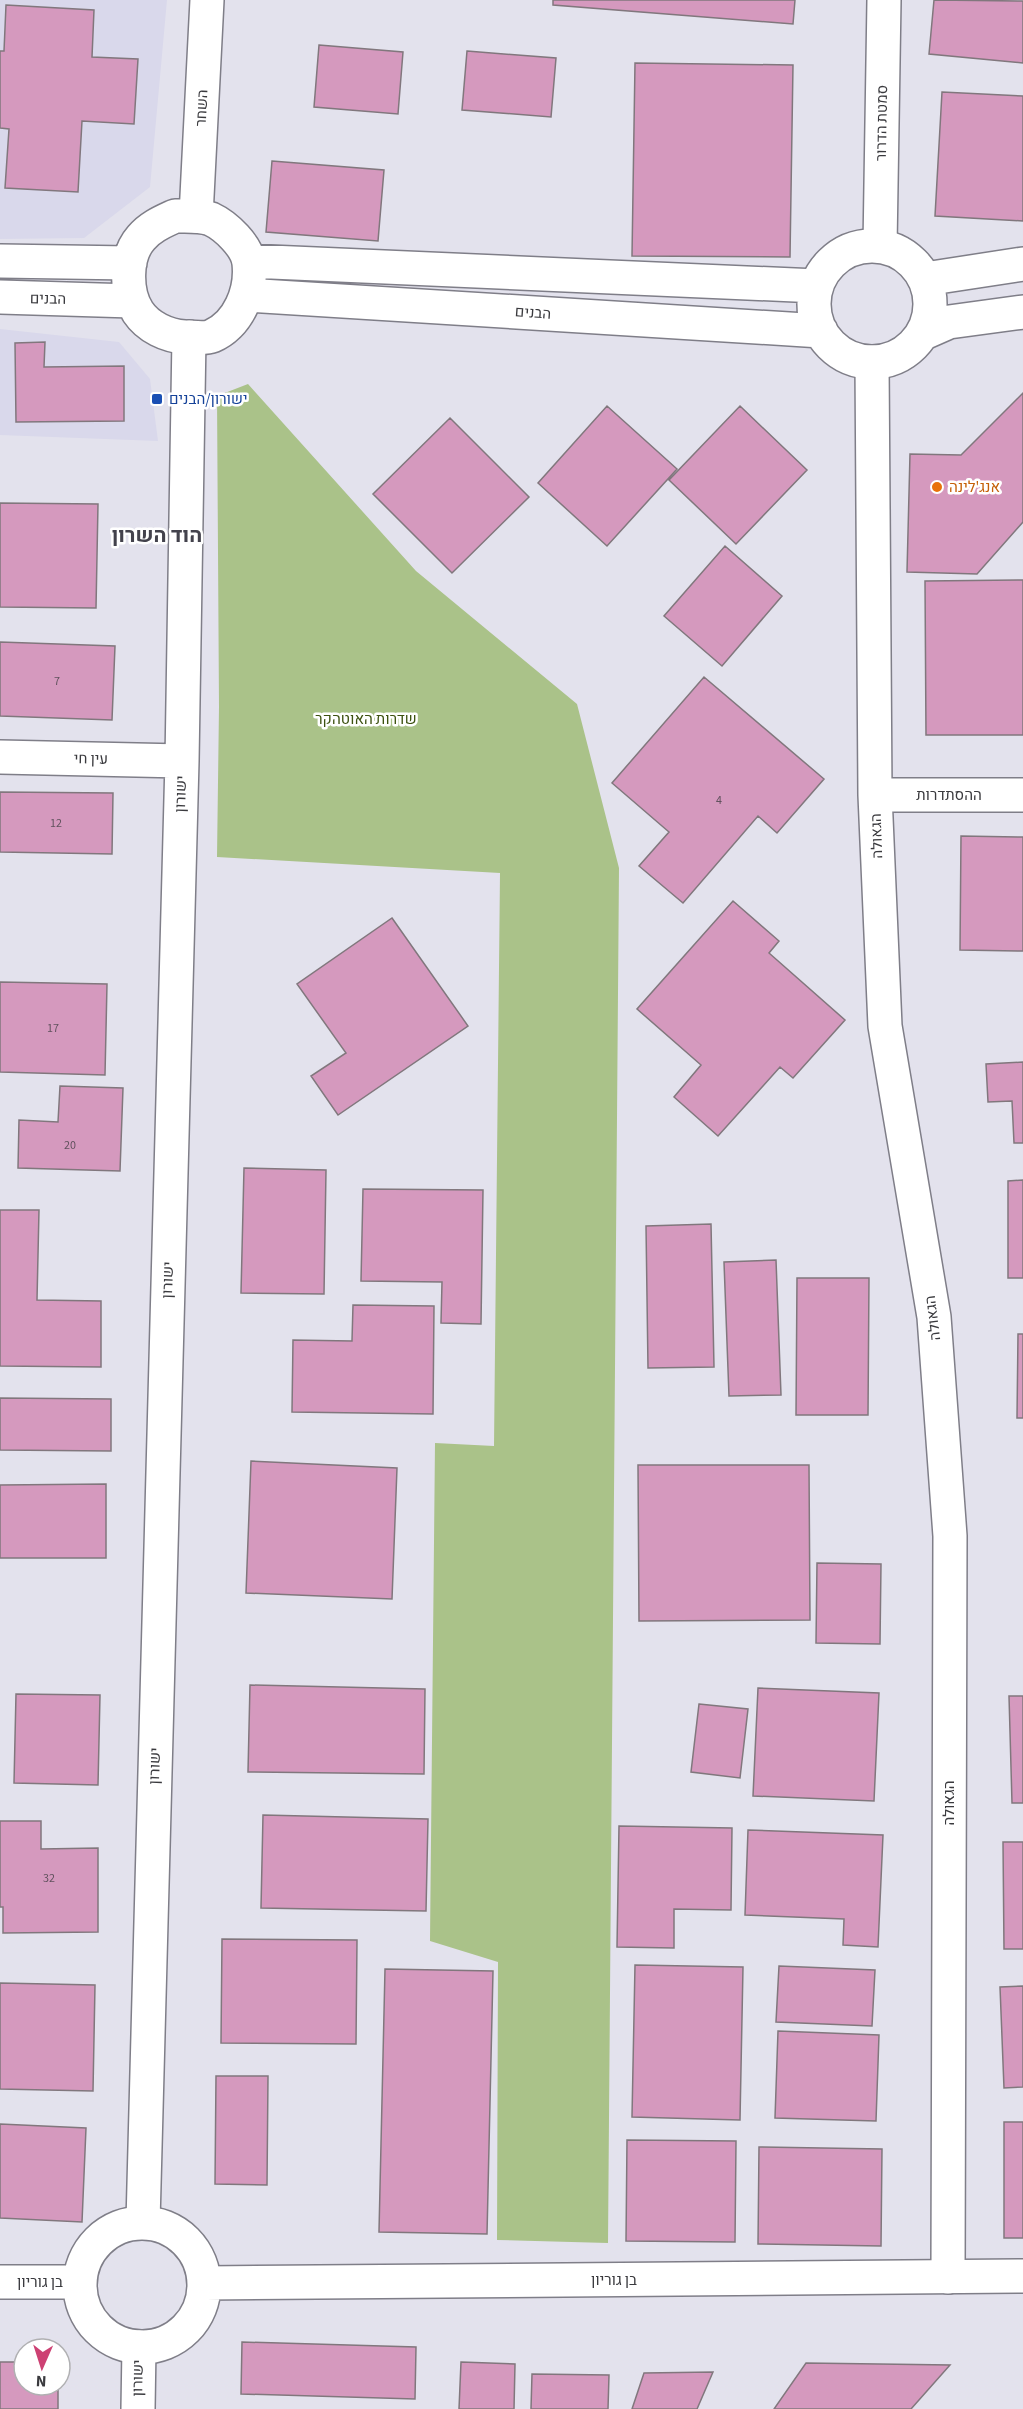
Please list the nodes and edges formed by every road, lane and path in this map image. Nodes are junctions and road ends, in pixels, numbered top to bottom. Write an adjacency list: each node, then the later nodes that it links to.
1 (207, 0): 3 (street, השחר)
2 (884, 0): 4 (street, סמטת הדרור)
3 (196, 216): 6 (street); 7 (street)
4 (880, 246): 9 (street); 10 (street)
5 (0, 261): 7 (street)
6 (249, 261): 10 (street); 11 (street)
7 (130, 263): 13 (street)
8 (1023, 264): 9 (street)
9 (925, 279): 16 (street)
10 (817, 286): 15 (street)
11 (246, 295): 15 (street, הבנים); 17 (street)
12 (0, 297): 13 (street, הבנים)
13 (132, 301): 17 (street)
14 (1023, 312): 16 (street)
15 (821, 332): 18 (street)
16 (924, 333): 18 (street)
17 (189, 337): 20 (street, ישורון)
18 (872, 362): 21 (street, הגאולה)
19 (0, 757): 20 (street, עין חי)
20 (182, 761): 23 (street, ישורון)
21 (875, 795): 22 (street, ההסתדרות); 25 (street, הגאולה)
22 (1023, 795)
23 (143, 2222): 27 (street); 28 (street)
24 (1023, 2276): 25 (street, בן גוריון)
25 (948, 2277): 28 (street, בן גוריון)
26 (0, 2282): 27 (street, בן גוריון)
27 (79, 2283): 29 (street)
28 (205, 2283): 29 (street)
29 (139, 2347): 30 (street, ישורון)
30 (138, 2409)

